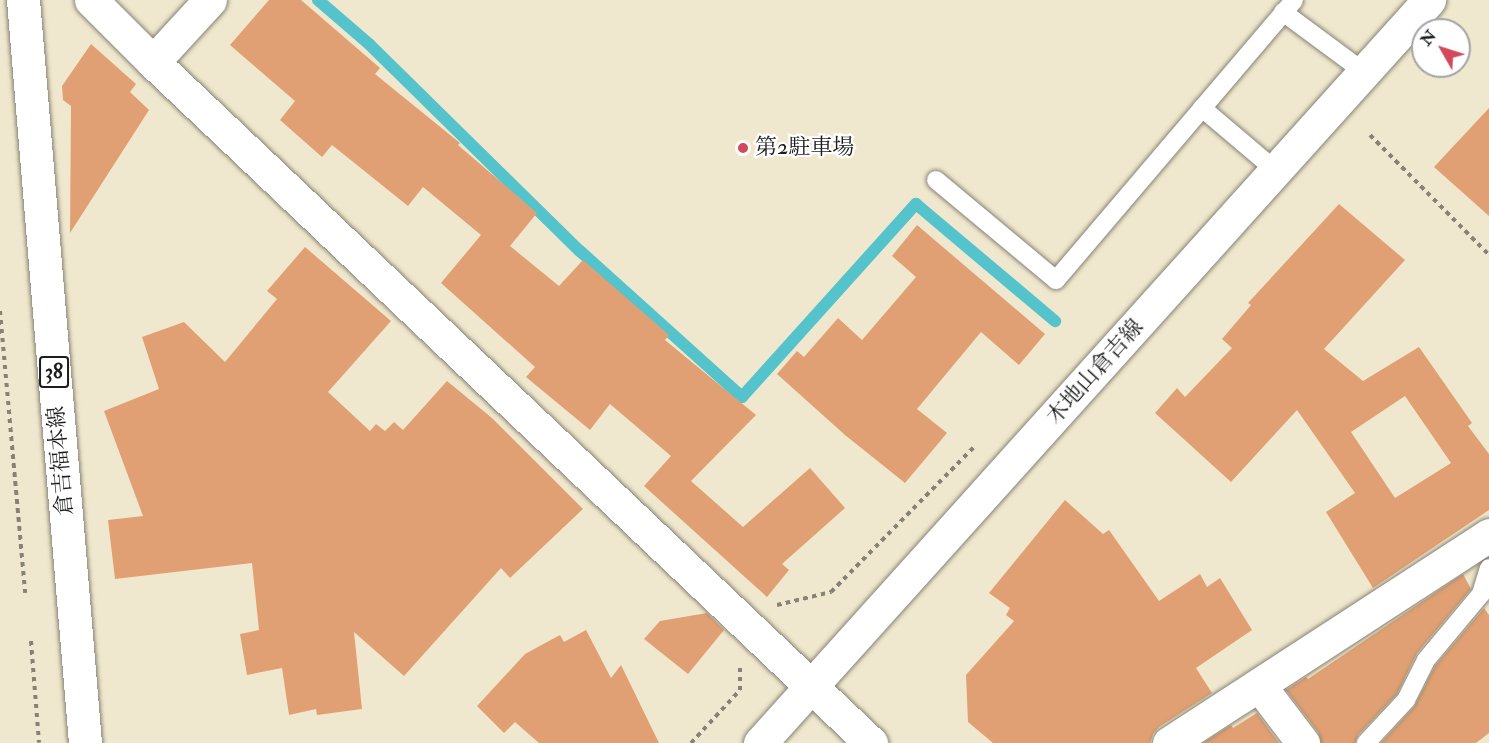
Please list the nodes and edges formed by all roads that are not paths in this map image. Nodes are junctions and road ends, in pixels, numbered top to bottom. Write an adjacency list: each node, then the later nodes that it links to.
1 (23, 0): 15 (main road, 倉吉福本線 / 38)
2 (92, 0): 6 (main road)
3 (210, 0): 6 (main road)
4 (1429, 0): 7 (main road, 木地山倉吉線)
5 (1288, 6): 7 (lane); 8 (lane)
6 (153, 62): 14 (main road)
7 (1364, 72): 9 (main road, 木地山倉吉線)
8 (1202, 108): 9 (lane); 10 (lane)
9 (1275, 170): 14 (main road, 木地山倉吉線)
10 (936, 180)
11 (1489, 535): 13 (main road)
12 (1489, 568): 20 (lane)
13 (1259, 685): 18 (main road); 19 (main road)
14 (811, 687): 16 (main road, 木地山倉吉線); 17 (main road)
15 (85, 743)
16 (760, 743)
17 (871, 743)
18 (1169, 743)
19 (1303, 743)
20 (1366, 743)

